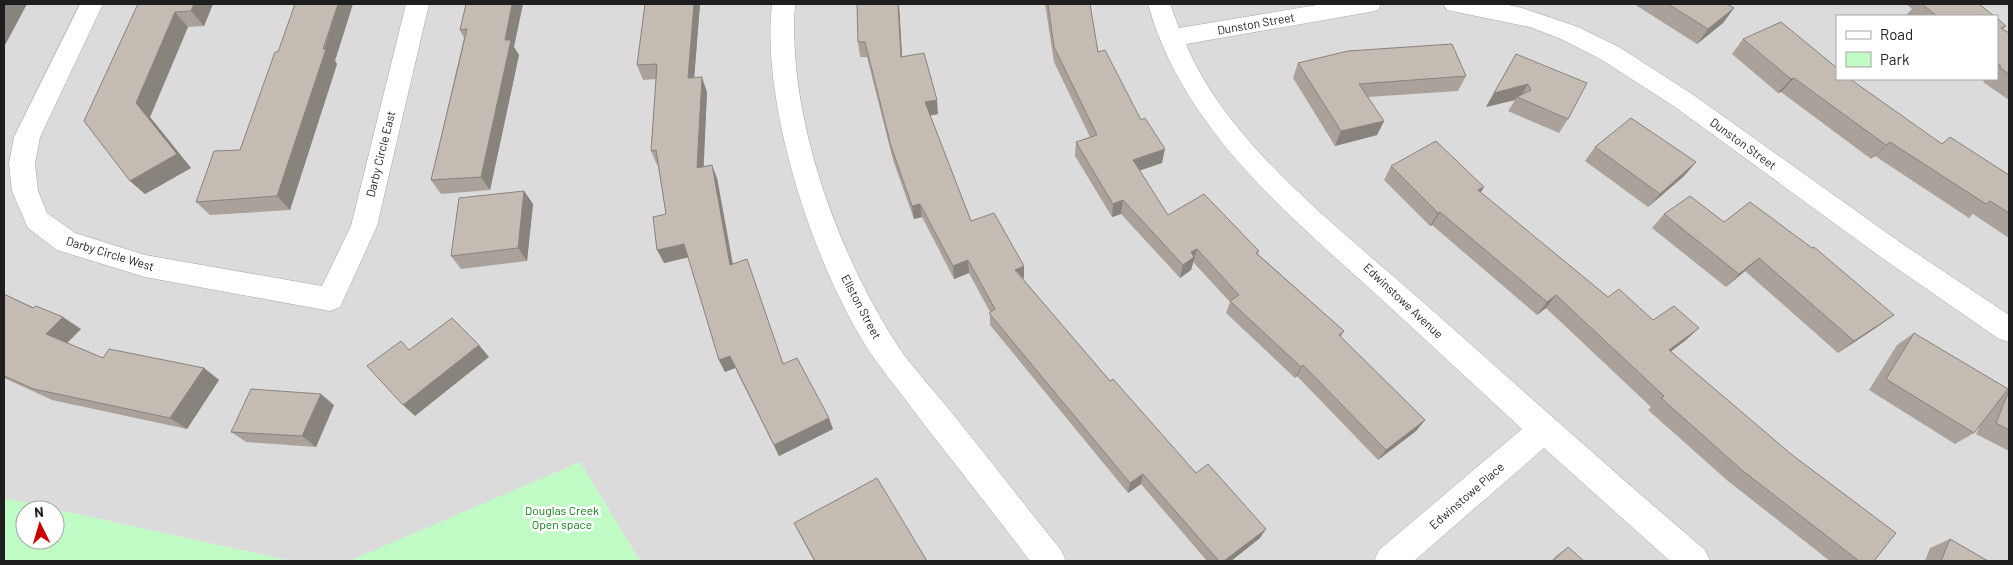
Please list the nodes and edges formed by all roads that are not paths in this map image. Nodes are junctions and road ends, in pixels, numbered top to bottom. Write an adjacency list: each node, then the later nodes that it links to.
1 (92, 4): 8 (street, Darby Circle West)
2 (418, 4): 8 (street, Darby Circle East)
3 (784, 4): 11 (street, Ellston Street)
4 (1159, 4): 7 (street, Edwinstowe Avenue)
5 (1370, 4): 7 (street, Dunston Street)
6 (1455, 4): 9 (street, Dunston Street)
7 (1171, 38): 10 (street, Edwinstowe Avenue)
8 (330, 299)
9 (2009, 330)
10 (1543, 430): 12 (street, Edwinstowe Place); 13 (street, Edwinstowe Avenue)
11 (1050, 561)
12 (1390, 561)
13 (1694, 561)

